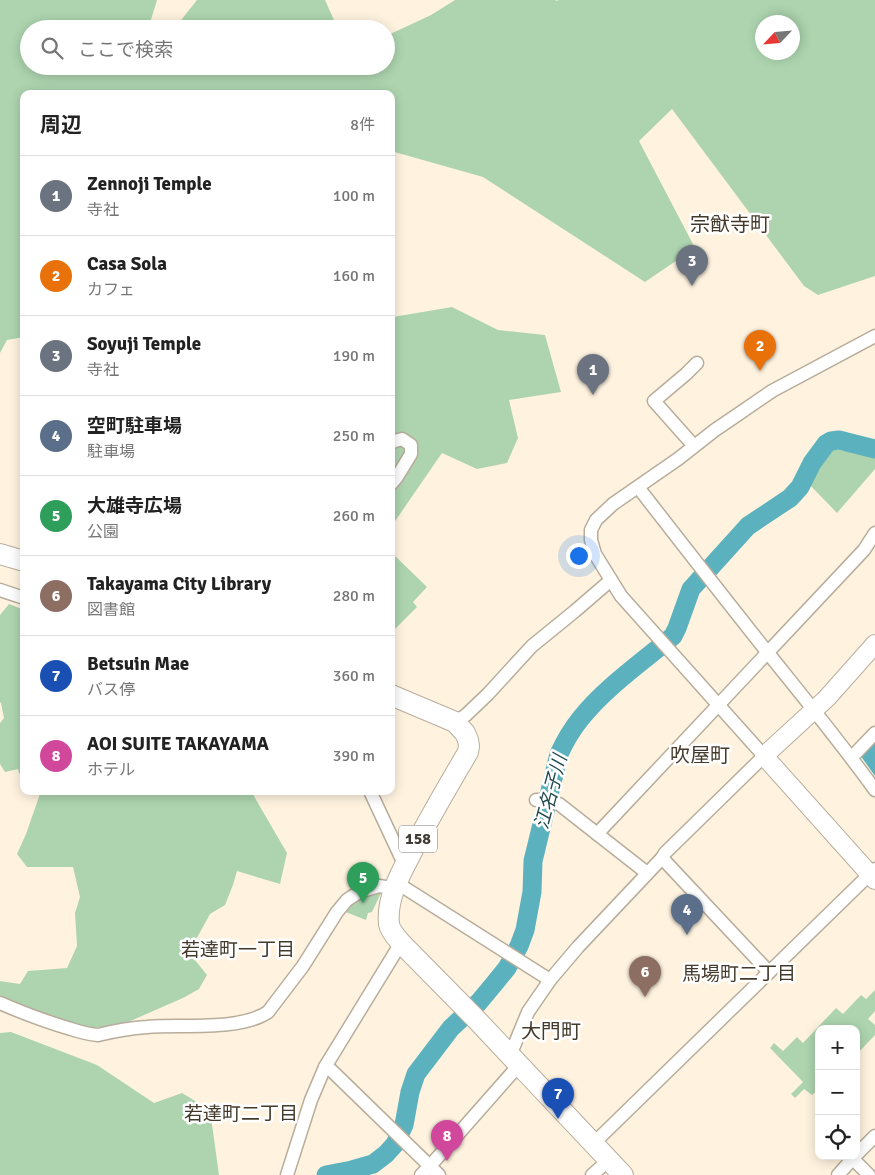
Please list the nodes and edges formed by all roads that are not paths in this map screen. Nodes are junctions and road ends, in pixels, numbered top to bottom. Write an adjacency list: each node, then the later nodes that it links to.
1 (875, 336): 4 (street)
2 (697, 362): 4 (street)
3 (395, 441): 5 (street)
4 (694, 446): 6 (street)
5 (395, 479)
6 (638, 487): 10 (street); 14 (street)
7 (875, 533): 14 (street)
8 (0, 554): 9 (highway)
9 (20, 560)
10 (610, 580): 16 (street); 18 (street)
11 (0, 590): 12 (street)
12 (20, 597)
13 (875, 644): 17 (main road)
14 (767, 652): 16 (street); 17 (street)
15 (395, 697): 18 (highway)
16 (718, 705): 20 (street); 25 (street)
17 (815, 710): 20 (main road); 21 (street)
18 (455, 722): 29 (highway, 158)
19 (875, 733): 21 (street)
20 (764, 756): 26 (street); 28 (main road)
21 (852, 758): 22 (street)
22 (875, 790)
23 (371, 795): 29 (street)
24 (544, 801): 25 (street)
25 (597, 834): 27 (street)
26 (662, 858): 27 (street); 31 (street)
27 (647, 873): 32 (street)
28 (873, 874): 31 (street)
29 (398, 880): 30 (highway, 158); 32 (street); 33 (street)
30 (401, 943): 34 (highway, 158); 35 (street)
31 (769, 972): 37 (street)
32 (550, 980): 34 (street)
33 (0, 1004)
34 (514, 1060): 37 (highway, 158); 42 (street)
35 (325, 1067): 42 (street); 43 (street)
36 (875, 1136): 38 (street)
37 (593, 1144): 39 (highway, 158)
38 (860, 1152)
39 (609, 1160): 44 (street); 45 (highway, 158)
40 (852, 1160): 46 (street)
41 (857, 1160): 47 (street)
42 (430, 1172)
43 (287, 1175)
44 (592, 1175)
45 (624, 1175)
46 (838, 1175)
47 (869, 1175)

